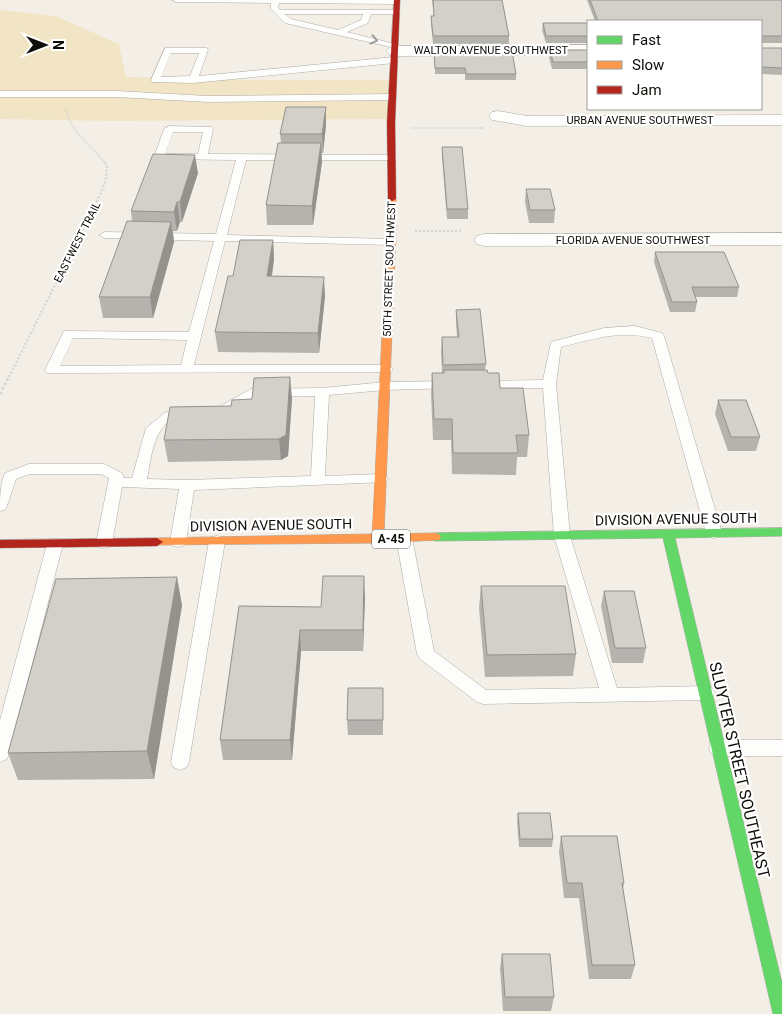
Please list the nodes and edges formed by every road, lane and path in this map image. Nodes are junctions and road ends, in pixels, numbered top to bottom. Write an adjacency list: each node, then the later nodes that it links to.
1 (176, 0): 2 (lane)
2 (270, 1): 3 (lane); 4 (lane)
3 (396, 5): 5 (lane); 8 (street, 50TH STREET SOUTHWEST)
4 (278, 12): 5 (lane); 6 (lane)
5 (368, 12): 6 (lane)
6 (339, 32): 8 (lane, one-way to 8)
7 (587, 50): 8 (street, WALTON AVENUE SOUTHWEST)
8 (394, 52): 9 (lane); 12 (street, 50TH STREET SOUTHWEST)
9 (193, 80): 9 (lane)
10 (0, 94): 11 (lane)
11 (68, 94): 12 (lane); 30 (path, EAST-WEST TRAIL)
12 (392, 97): 15 (street, 50TH STREET SOUTHWEST)
13 (498, 116): 14 (street, URBAN AVENUE SOUTHWEST); 15 (path)
14 (782, 120)
15 (391, 129): 18 (street, 50TH STREET SOUTHWEST)
16 (202, 157): 16 (lane); 17 (lane)
17 (242, 157): 18 (lane); 21 (lane)
18 (391, 157): 20 (street, 50TH STREET SOUTHWEST)
19 (105, 235): 21 (lane)
20 (392, 236): 21 (lane); 23 (path); 25 (street, 50TH STREET SOUTHWEST)
21 (220, 238): 24 (lane)
22 (782, 239): 23 (street, FLORIDA AVENUE SOUTHWEST)
23 (484, 240)
24 (195, 336): 26 (lane); 26 (lane)
25 (386, 368): 26 (lane); 28 (street, 50TH STREET SOUTHWEST)
26 (186, 370)
27 (550, 384): 28 (lane); 38 (lane); 40 (lane)
28 (385, 386): 29 (lane); 31 (street, 50TH STREET SOUTHWEST)
29 (322, 392): 32 (lane); 34 (lane)
30 (0, 394)
31 (381, 479): 32 (lane); 42 (street, 50TH STREET SOUTHWEST)
32 (318, 480): 35 (lane)
33 (116, 482): 34 (lane); 36 (lane); 45 (lane)
34 (138, 484): 35 (lane)
35 (187, 485): 44 (lane)
36 (0, 506)
37 (782, 532): 38 (street, DIVISION AVENUE SOUTH / A-45)
38 (714, 533): 39 (street, DIVISION AVENUE SOUTH / A-45)
39 (668, 534): 40 (street, DIVISION AVENUE SOUTH / A-45); 48 (street, SLUYTER STREET SOUTHEAST)
40 (562, 536): 41 (street, DIVISION AVENUE SOUTH / A-45); 49 (lane)
41 (404, 538): 42 (street, DIVISION AVENUE SOUTH / A-45); 49 (lane)
42 (378, 539): 43 (street, DIVISION AVENUE SOUTH / A-45)
43 (217, 541): 44 (street, DIVISION AVENUE SOUTH / A-45); 53 (lane)
44 (178, 542): 45 (street, DIVISION AVENUE SOUTH / A-45)
45 (104, 543): 47 (street, DIVISION AVENUE SOUTH / A-45)
46 (0, 544): 47 (street, DIVISION AVENUE SOUTH / A-45)
47 (55, 544): 52 (lane)
48 (706, 693): 49 (lane); 50 (street, SLUYTER STREET SOUTHEAST)
49 (610, 695)
50 (718, 748): 51 (lane); 54 (street, SLUYTER STREET SOUTHEAST)
51 (782, 748)
52 (0, 754)
53 (180, 762)
54 (781, 1014)

